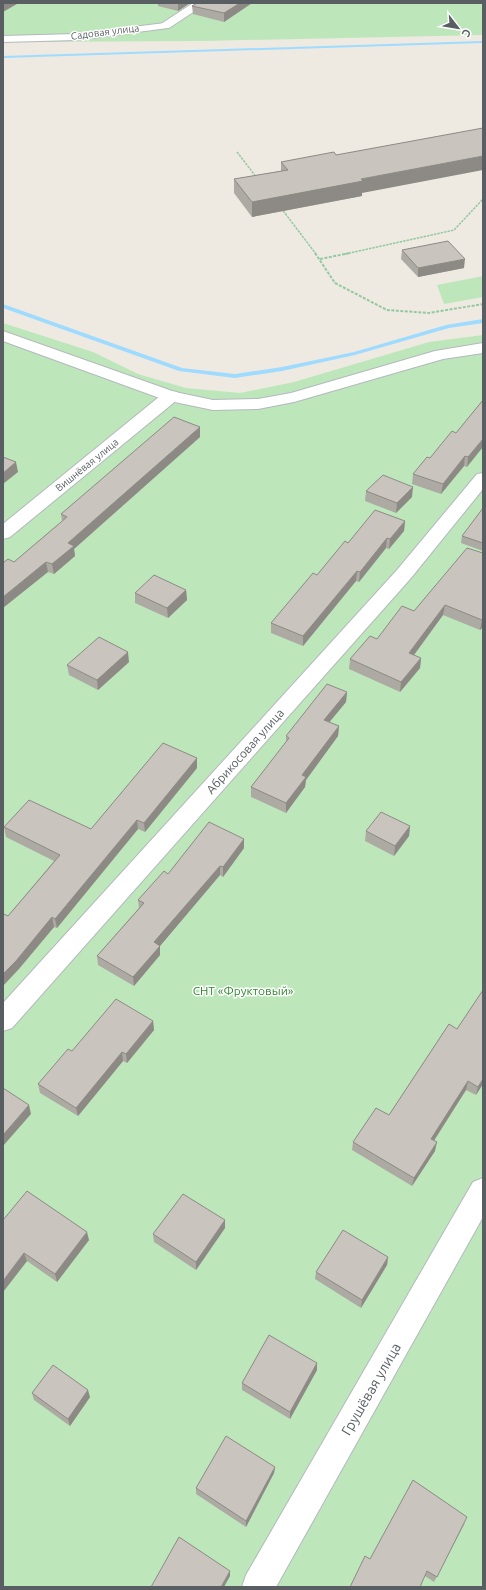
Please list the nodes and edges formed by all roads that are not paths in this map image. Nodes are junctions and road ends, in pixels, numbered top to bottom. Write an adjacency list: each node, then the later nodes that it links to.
1 (201, 3): 2 (street, Садовая улица)
2 (165, 26): 3 (lane, Садовая улица)
3 (3, 38)
4 (3, 336): 6 (street)
5 (483, 348): 6 (street)
6 (171, 396): 8 (street, Вишнёвая улица)
7 (483, 478): 9 (street, Абрикосовая улица)
8 (3, 533)
9 (3, 1020)
10 (483, 1192): 11 (street, Грушёвая улица)
11 (258, 1587)

